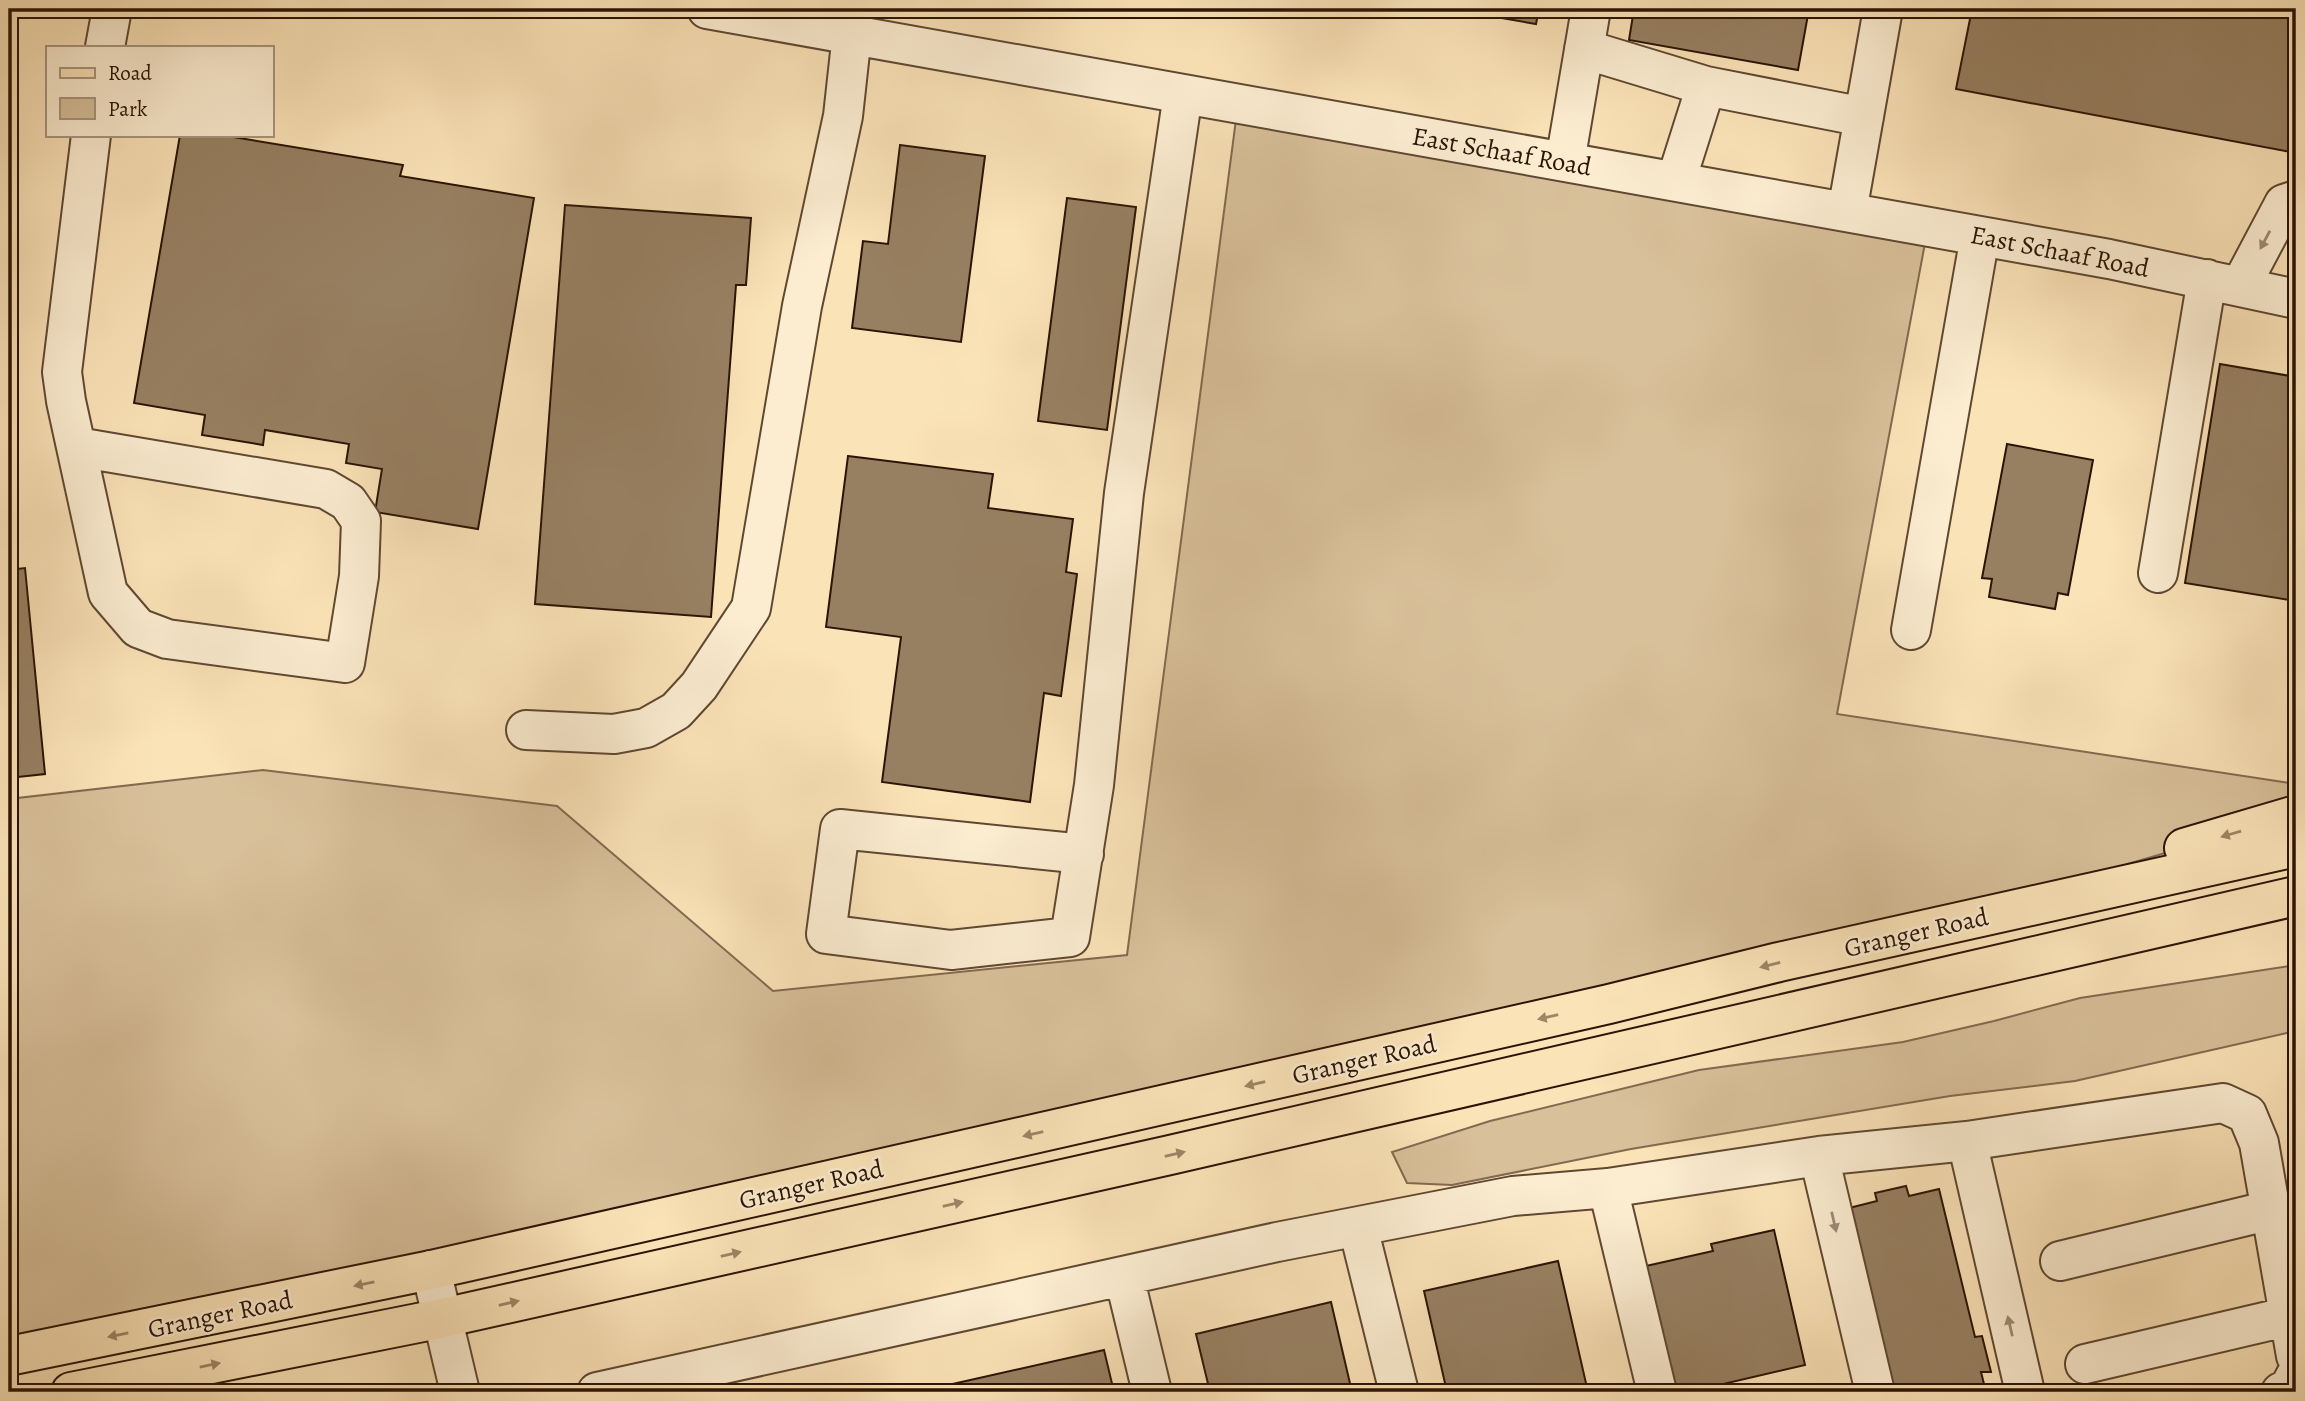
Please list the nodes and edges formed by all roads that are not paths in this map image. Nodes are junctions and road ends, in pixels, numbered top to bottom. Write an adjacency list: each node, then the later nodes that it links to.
1 (112, 9): 6 (street)
2 (707, 9): 5 (street, East Schaaf Road)
3 (1591, 9): 7 (street)
4 (1883, 9): 10 (street)
5 (852, 34): 9 (street, East Schaaf Road); 22 (street)
6 (105, 46)
7 (1584, 49): 8 (street); 12 (street)
8 (1706, 86): 10 (street); 13 (street)
9 (1183, 94): 12 (street, East Schaaf Road); 25 (street)
10 (1864, 117): 15 (street)
11 (91, 136): 19 (street)
12 (1565, 162): 13 (street, East Schaaf Road)
13 (1676, 181): 15 (street, East Schaaf Road)
14 (2296, 200): 17 (street, one-way to 17)
15 (1847, 212): 16 (street, East Schaaf Road)
16 (1980, 236): 17 (street, East Schaaf Road); 21 (street)
17 (2223, 283): 18 (street, East Schaaf Road); 20 (street)
18 (2296, 299)
19 (77, 447): 19 (street)
20 (2158, 573)
21 (1912, 630)
22 (526, 730)
23 (2296, 815): 27 (main road, one-way to 27)
24 (2296, 847): 27 (main road, Granger Road)
25 (1084, 855): 25 (street)
26 (2289, 898): 37 (main road, Granger Road, one-way to 26)
27 (1836, 950): 34 (main road, Granger Road, one-way to 34)
28 (1967, 1141): 29 (street); 31 (street); 49 (street, one-way to 28)
29 (1819, 1156): 30 (street); 48 (street, one-way to 48)
30 (1608, 1188): 32 (street); 47 (street)
31 (2271, 1210): 33 (street); 36 (street)
32 (1358, 1227): 35 (street); 46 (street)
33 (2060, 1261)
34 (431, 1270): 37 (street); 38 (main road, Granger Road, one-way to 38)
35 (1124, 1276): 44 (street); 45 (street)
36 (2290, 1316): 39 (street); 40 (street)
37 (443, 1318): 42 (main road, Granger Road, one-way to 37); 43 (street)
38 (9, 1356)
39 (2296, 1356)
40 (2085, 1364)
41 (2296, 1375): 50 (street)
42 (71, 1392)
43 (460, 1392)
44 (597, 1392)
45 (1152, 1392)
46 (1399, 1392)
47 (1657, 1392)
48 (1875, 1392)
49 (2025, 1392)
50 (2281, 1392)

